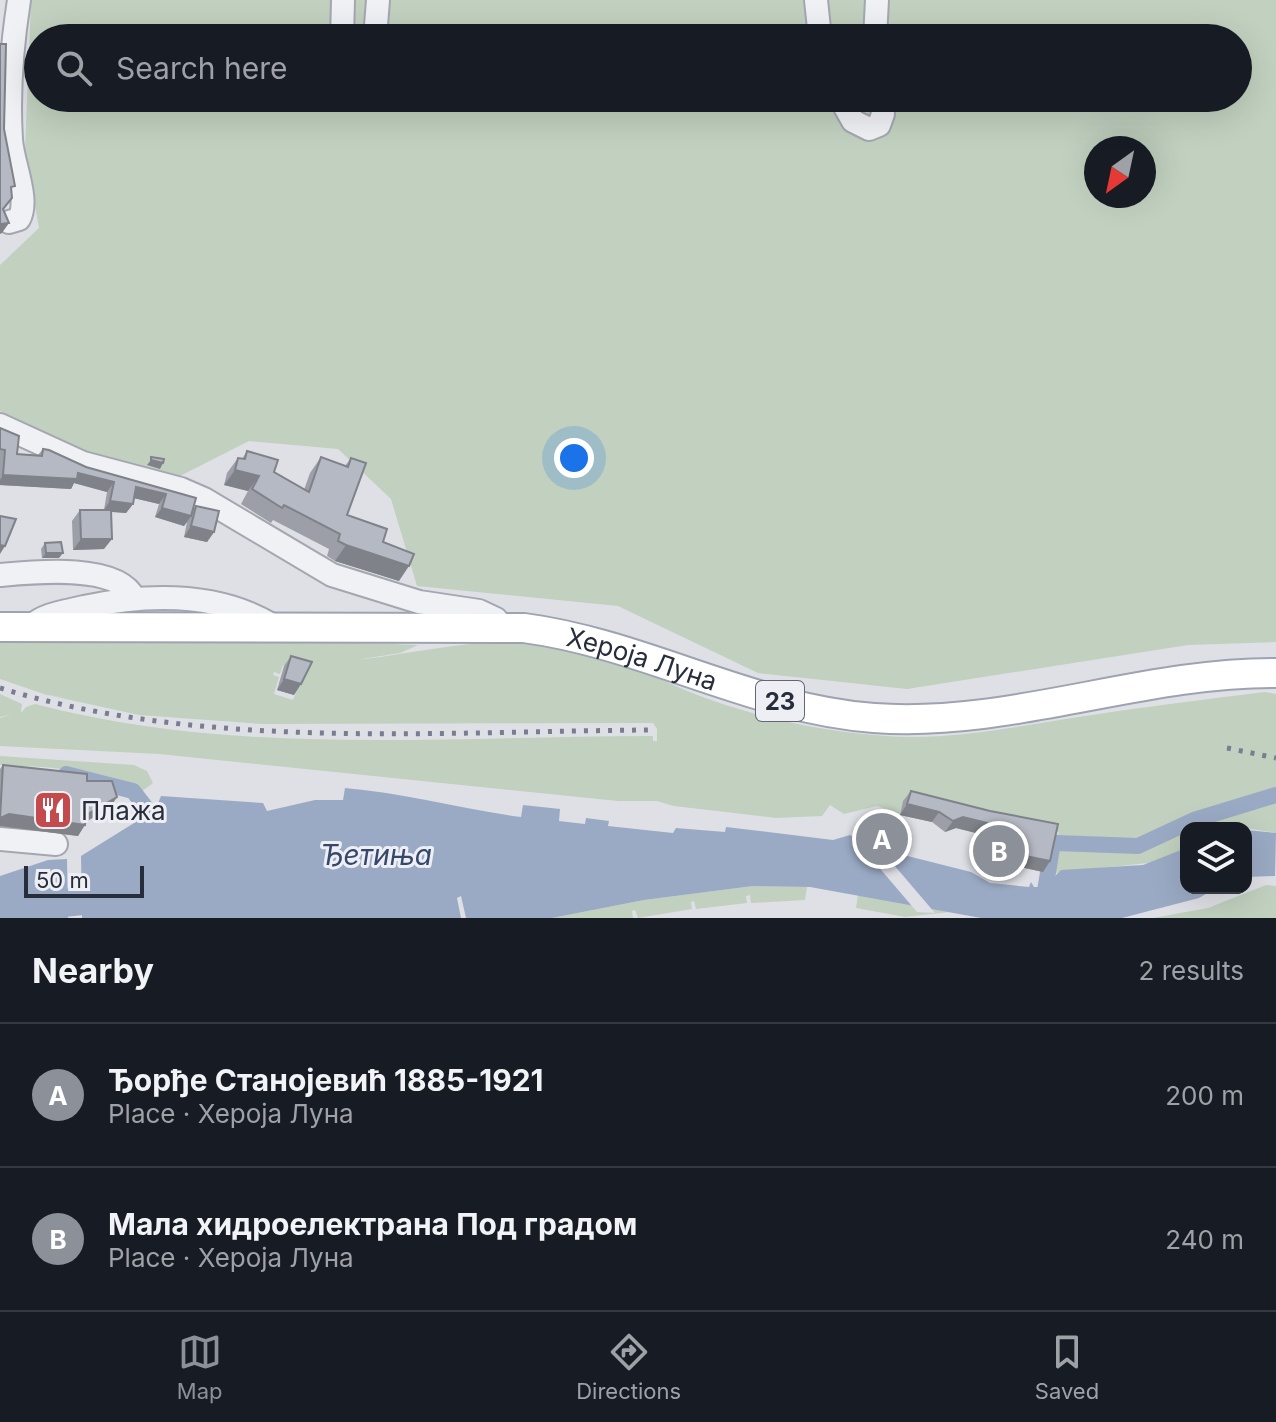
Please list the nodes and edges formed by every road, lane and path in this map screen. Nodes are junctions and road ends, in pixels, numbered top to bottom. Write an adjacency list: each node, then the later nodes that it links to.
1 (19, 0): 12 (street)
2 (343, 0): 6 (street)
3 (378, 0): 7 (street)
4 (816, 0): 8 (street)
5 (877, 0): 9 (street)
6 (342, 24)
7 (376, 24)
8 (819, 24)
9 (876, 24)
10 (848, 112): 11 (street)
11 (882, 112)
12 (9, 222)
13 (0, 425): 17 (street)
14 (0, 575): 15 (street)
15 (134, 598): 16 (street); 19 (street)
16 (272, 625): 17 (main road, Хероја Луна / 23); 19 (main road, Хероја Луна / 23)
17 (501, 626): 20 (main road, Хероја Луна / 23)
18 (0, 627): 19 (main road, Хероја Луна / 23)
19 (29, 628)
20 (1276, 673)
21 (0, 839): 22 (street)
22 (56, 844)

